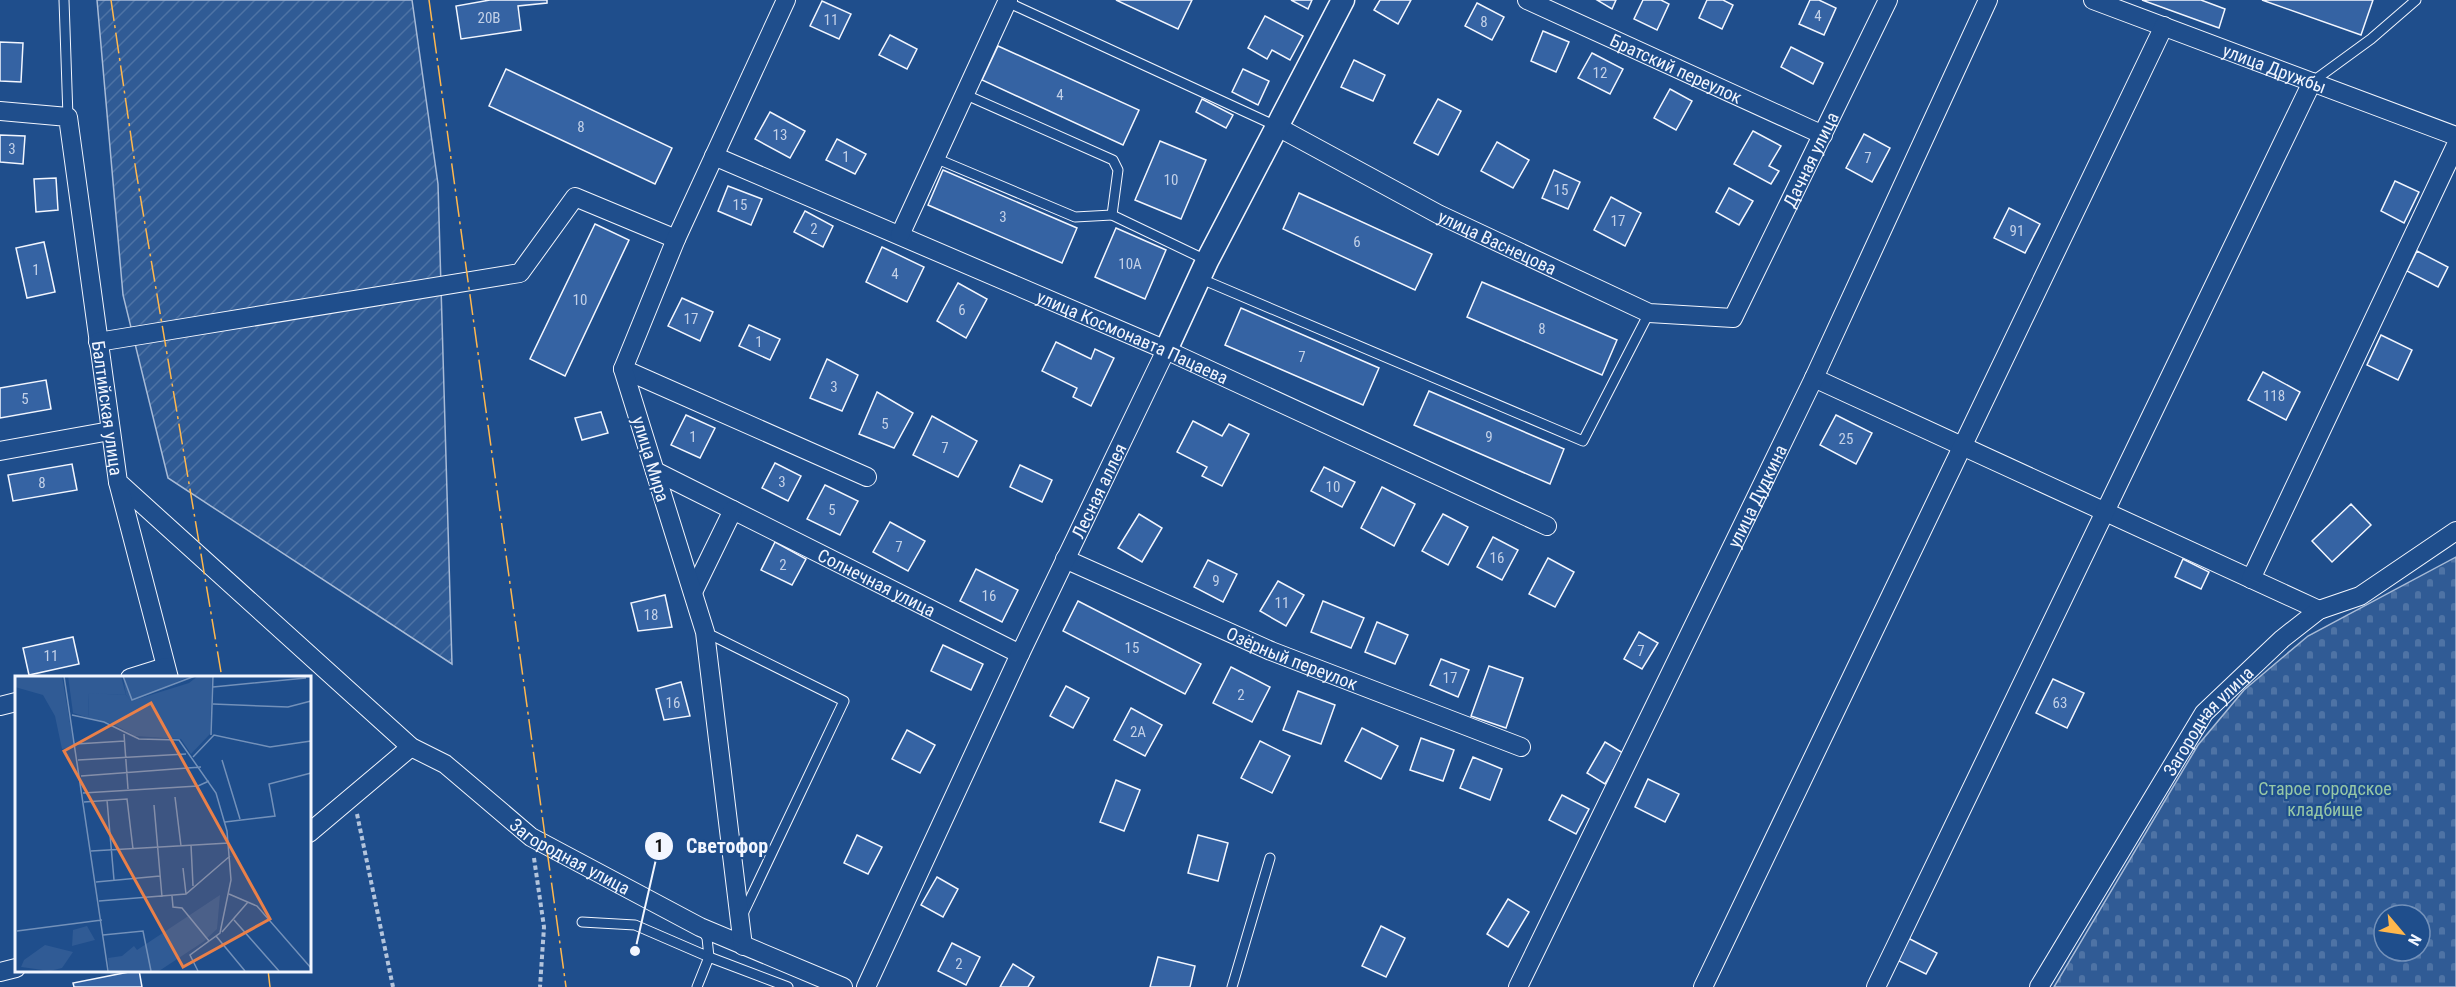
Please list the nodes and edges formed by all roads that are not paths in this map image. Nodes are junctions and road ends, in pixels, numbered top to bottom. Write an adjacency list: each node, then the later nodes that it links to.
1 (64, 0): 14 (lane)
2 (786, 0): 19 (street)
3 (1343, 0): 15 (street, Лесная аллея)
4 (1527, 0): 16 (street, Братский переулок)
5 (1888, 0): 16 (street, Дачная улица)
6 (1988, 0): 30 (street, улица Дудкина)
7 (2093, 0): 10 (street, улица Дружбы)
8 (2416, 0): 11 (lane)
9 (1007, 1): 12 (street); 15 (lane)
10 (2164, 26): 11 (street, улица Дружбы); 32 (street)
11 (2312, 82): 17 (street, улица Дружбы); 38 (street)
12 (964, 94): 20 (street); 21 (lane)
13 (0, 111): 14 (street)
14 (68, 117): 27 (street, Балтийская улица)
15 (1276, 126): 24 (street, Лесная аллея); 25 (street, улица Васнецова)
16 (1823, 135): 26 (street, Дачная улица)
17 (2456, 136)
18 (2456, 145): 42 (street)
19 (714, 156): 22 (street, улица Космонавта Пацаева); 23 (street)
20 (935, 158): 21 (lane); 22 (street)
21 (1112, 215): 24 (lane)
22 (900, 235): 28 (street, улица Космонавта Пацаева)
23 (676, 239): 27 (street); 29 (street)
24 (1203, 269): 25 (lane); 28 (street, Лесная аллея)
25 (1649, 313): 26 (street, улица Васнецова)
26 (1733, 318)
27 (98, 342): 31 (street, Балтийская улица)
28 (1166, 351): 39 (street, улица Космонавта Пацаева); 41 (street, Лесная аллея)
29 (623, 369): 34 (street, улица Мира); 35 (street)
30 (1814, 378): 32 (street); 68 (street, улица Дудкина)
31 (110, 431): 33 (street); 36 (street, Балтийская улица)
32 (1963, 446): 38 (street); 69 (street)
33 (0, 451)
34 (655, 471): 37 (street, Солнечная улица); 43 (street, улица Мира)
35 (867, 477)
36 (118, 482): 47 (street); 51 (street, Балтийская улица)
37 (734, 510): 43 (street); 46 (street, Солнечная улица)
38 (2106, 512): 42 (street); 70 (street)
39 (1548, 526)
40 (2456, 531): 44 (street, Загородная улица)
41 (1065, 559): 46 (street, Лесная аллея); 52 (street, Озёрный переулок)
42 (2251, 579): 44 (street)
43 (693, 592): 45 (street, улица Мира)
44 (2319, 610): 71 (street, Загородная улица)
45 (705, 632): 55 (street, улица Мира); 55 (lane)
46 (1020, 654): 66 (street, Лесная аллея)
47 (167, 673): 48 (street)
48 (145, 676)
49 (15, 702): 50 (street)
50 (0, 706)
51 (411, 747): 53 (street); 57 (street, Загородная улица)
52 (1521, 747)
53 (310, 832)
54 (1270, 858): 67 (lane)
55 (741, 918): 58 (street, улица Мира)
56 (582, 922): 59 (lane)
57 (700, 927): 58 (street, Загородная улица); 59 (lane)
58 (743, 946): 65 (street, Загородная улица)
59 (709, 957): 62 (lane); 63 (lane)
60 (15, 968): 61 (street)
61 (0, 972)
62 (770, 984): 64 (lane)
63 (697, 987)
64 (788, 987)
65 (843, 987)
66 (866, 987)
67 (1232, 987)
68 (1518, 987)
69 (1703, 987)
70 (1876, 987)
71 (2039, 987)

